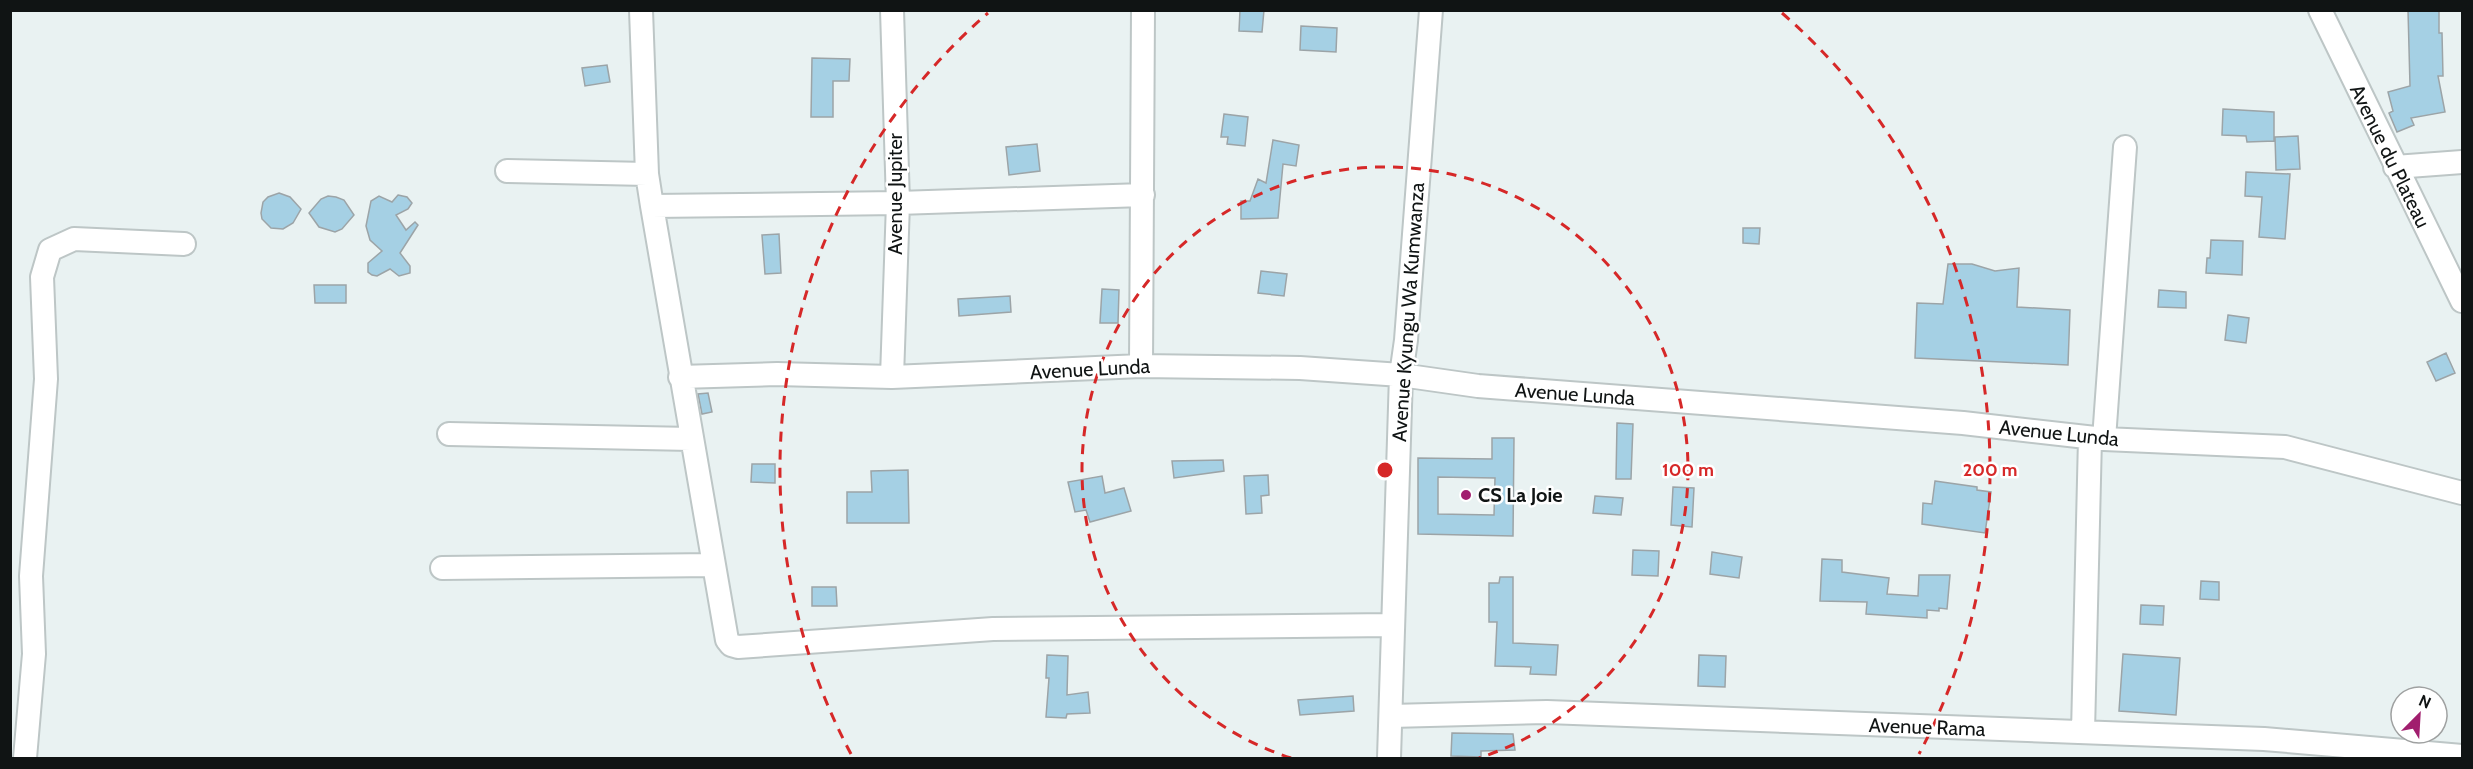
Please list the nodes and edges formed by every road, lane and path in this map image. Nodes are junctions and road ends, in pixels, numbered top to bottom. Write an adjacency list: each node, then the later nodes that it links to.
1 (641, 10): 10 (street)
2 (892, 10): 12 (street, Avenue Jupiter)
3 (1143, 10): 11 (street)
4 (1431, 10): 17 (street, Avenue Kyungu Wa Kumwanza)
5 (2320, 10): 8 (street, Avenue du Plateau)
6 (2125, 147): 21 (street)
7 (2463, 162): 8 (street)
8 (2396, 167): 15 (street, Avenue du Plateau)
9 (507, 171): 10 (street)
10 (647, 174): 13 (street)
11 (1143, 195): 12 (street); 16 (street)
12 (898, 203): 13 (street); 19 (street, Avenue Jupiter)
13 (652, 206): 18 (street)
14 (184, 244): 30 (street)
15 (2463, 301)
16 (1141, 366): 17 (street, Avenue Lunda); 19 (street, Avenue Lunda)
17 (1401, 375): 21 (street, Avenue Lunda); 26 (street, Avenue Kyungu Wa Kumwanza)
18 (680, 377): 19 (street, Avenue Lunda); 22 (street)
19 (892, 377)
20 (449, 434): 22 (street)
21 (2097, 438): 23 (street, Avenue Lunda); 28 (street)
22 (691, 440): 24 (street)
23 (2463, 493)
24 (713, 564): 25 (street); 26 (street)
25 (442, 568)
26 (1392, 625): 27 (street, Avenue Kyungu Wa Kumwanza)
27 (1391, 716): 28 (street, Avenue Rama); 31 (street, Avenue Kyungu Wa Kumwanza)
28 (2083, 732): 29 (street, Avenue Rama)
29 (2463, 756)
30 (25, 759)
31 (1389, 759)

